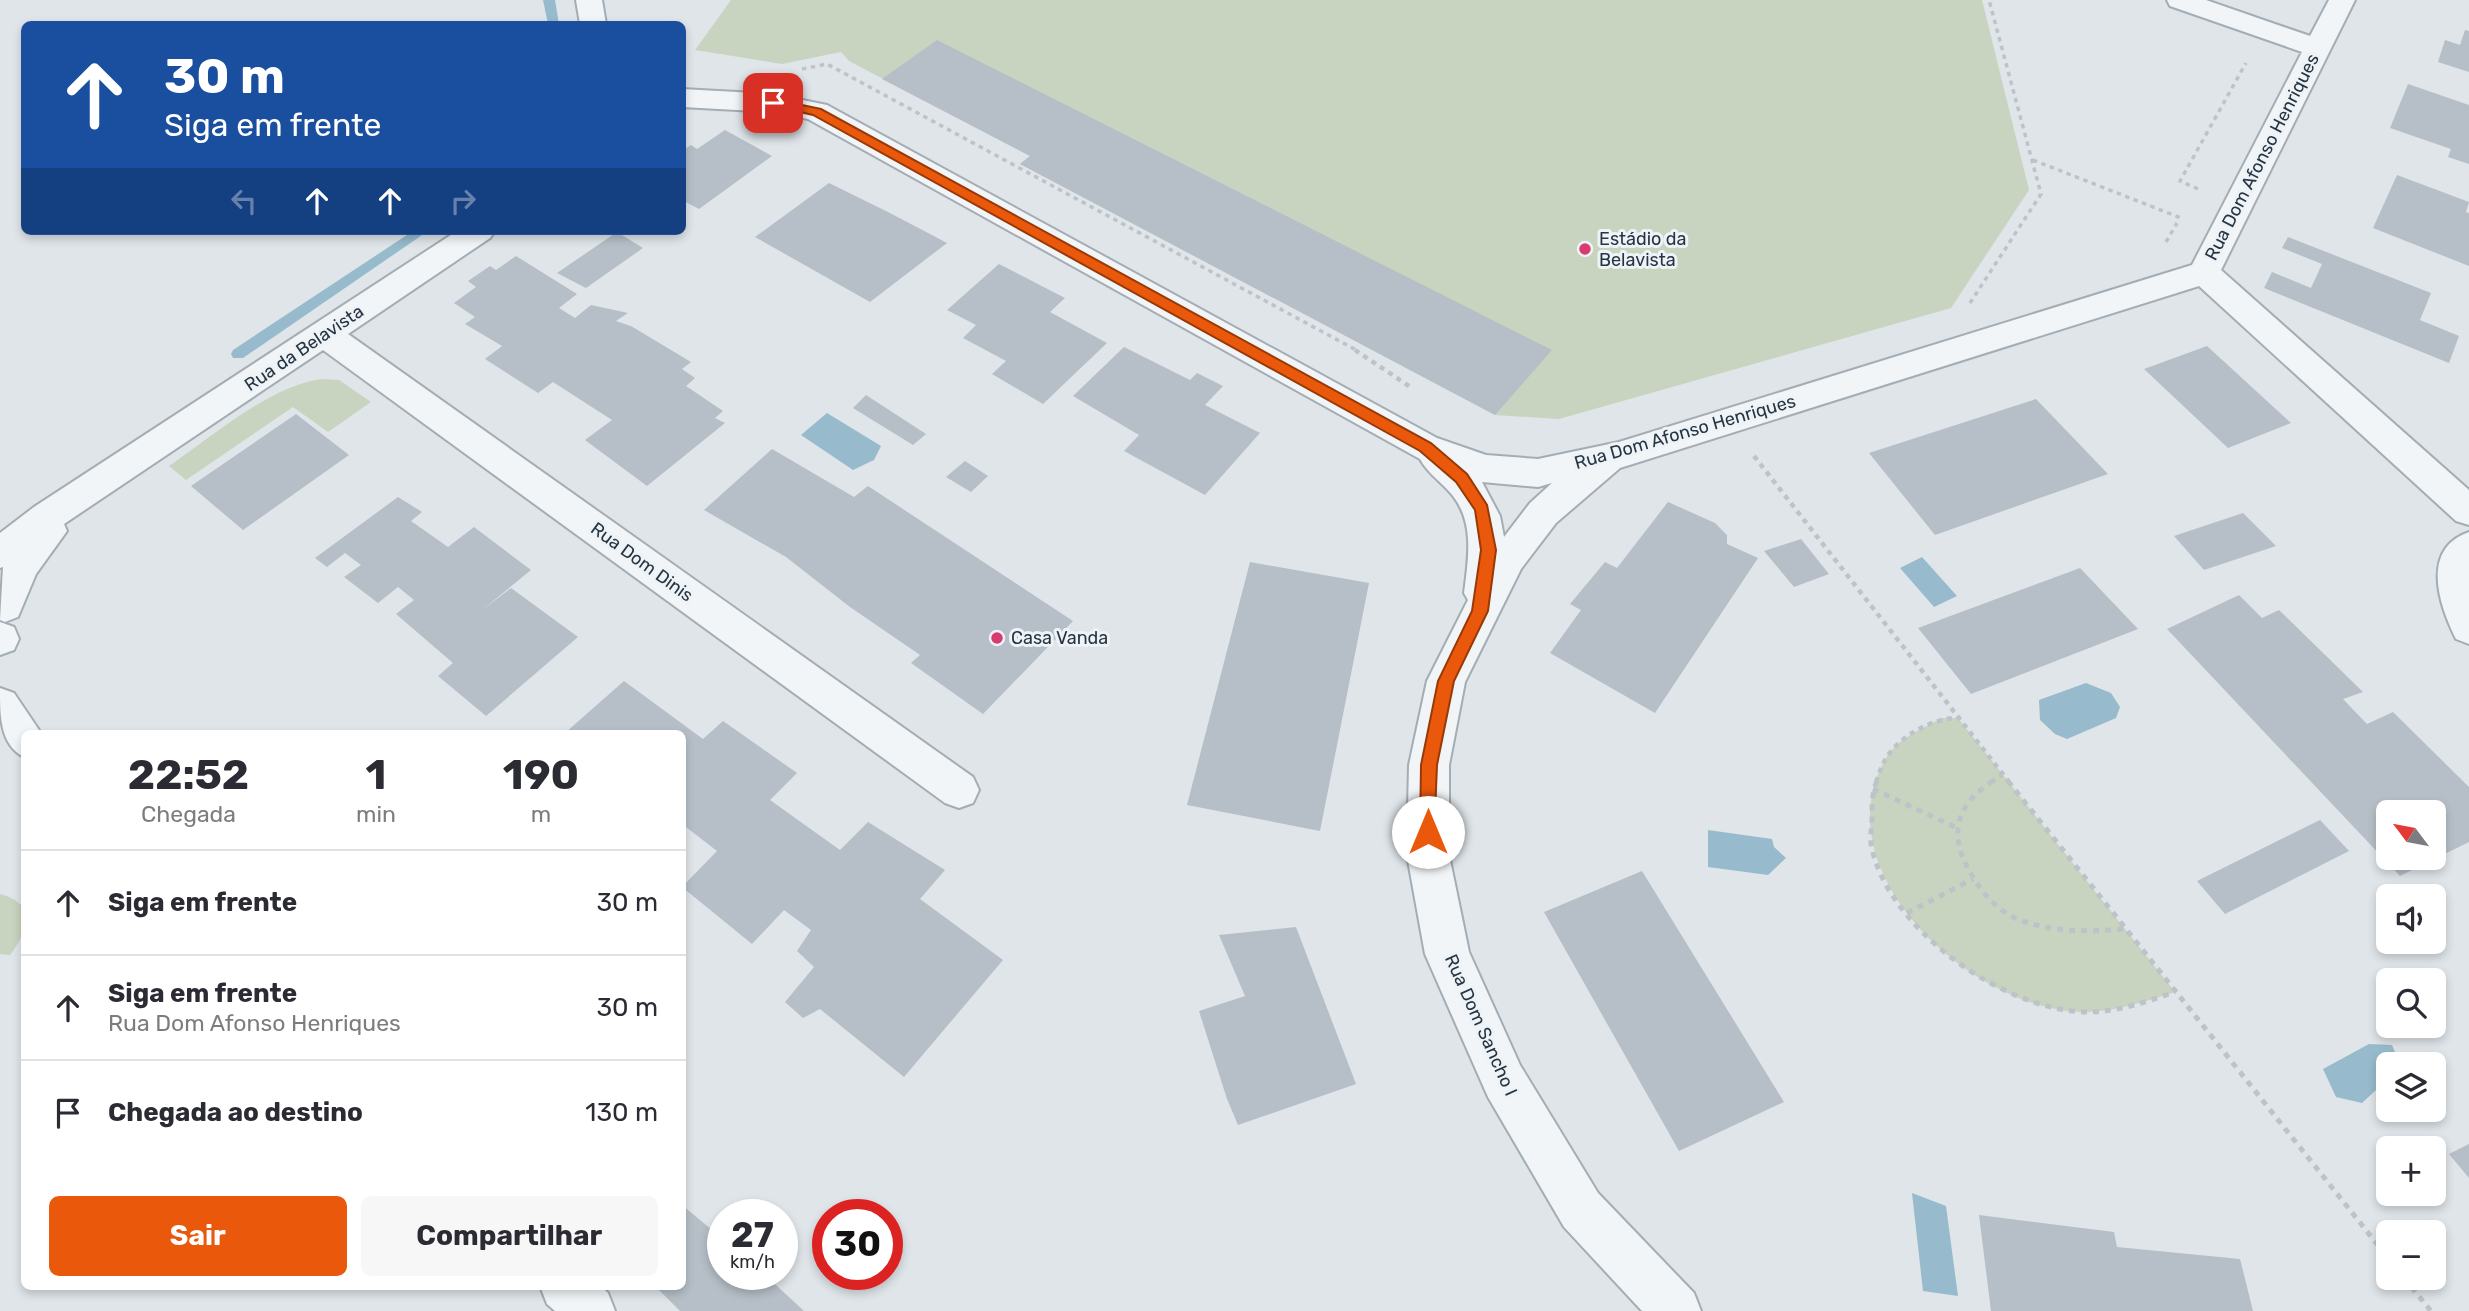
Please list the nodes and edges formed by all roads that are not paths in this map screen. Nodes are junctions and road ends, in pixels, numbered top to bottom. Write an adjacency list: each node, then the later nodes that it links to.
1 (589, 0): 4 (street)
2 (2180, 0): 5 (street)
3 (2342, 0): 5 (street, Rua Dom Afonso Henriques)
4 (592, 21)
5 (2316, 48): 8 (street, Rua Dom Afonso Henriques)
6 (686, 112): 10 (street, Rua Dom Afonso Henriques)
7 (473, 235): 9 (street, Rua da Belavista)
8 (2204, 272): 11 (street, Rua Dom Afonso Henriques); 13 (street)
9 (324, 334): 12 (street, Rua da Belavista); 19 (street, Rua Dom Dinis)
10 (1426, 447): 11 (street, Rua Dom Afonso Henriques); 16 (street)
11 (1619, 456): 16 (street, Rua Dom Sancho I)
12 (128, 464): 15 (street); 17 (street)
13 (2469, 511)
14 (2469, 547): 18 (street)
15 (0, 553)
16 (1480, 611): 22 (street, Rua Dom Sancho I)
17 (1, 625)
18 (2469, 628)
19 (960, 790)
20 (569, 1290): 21 (street)
21 (590, 1311)
22 (1676, 1311)

